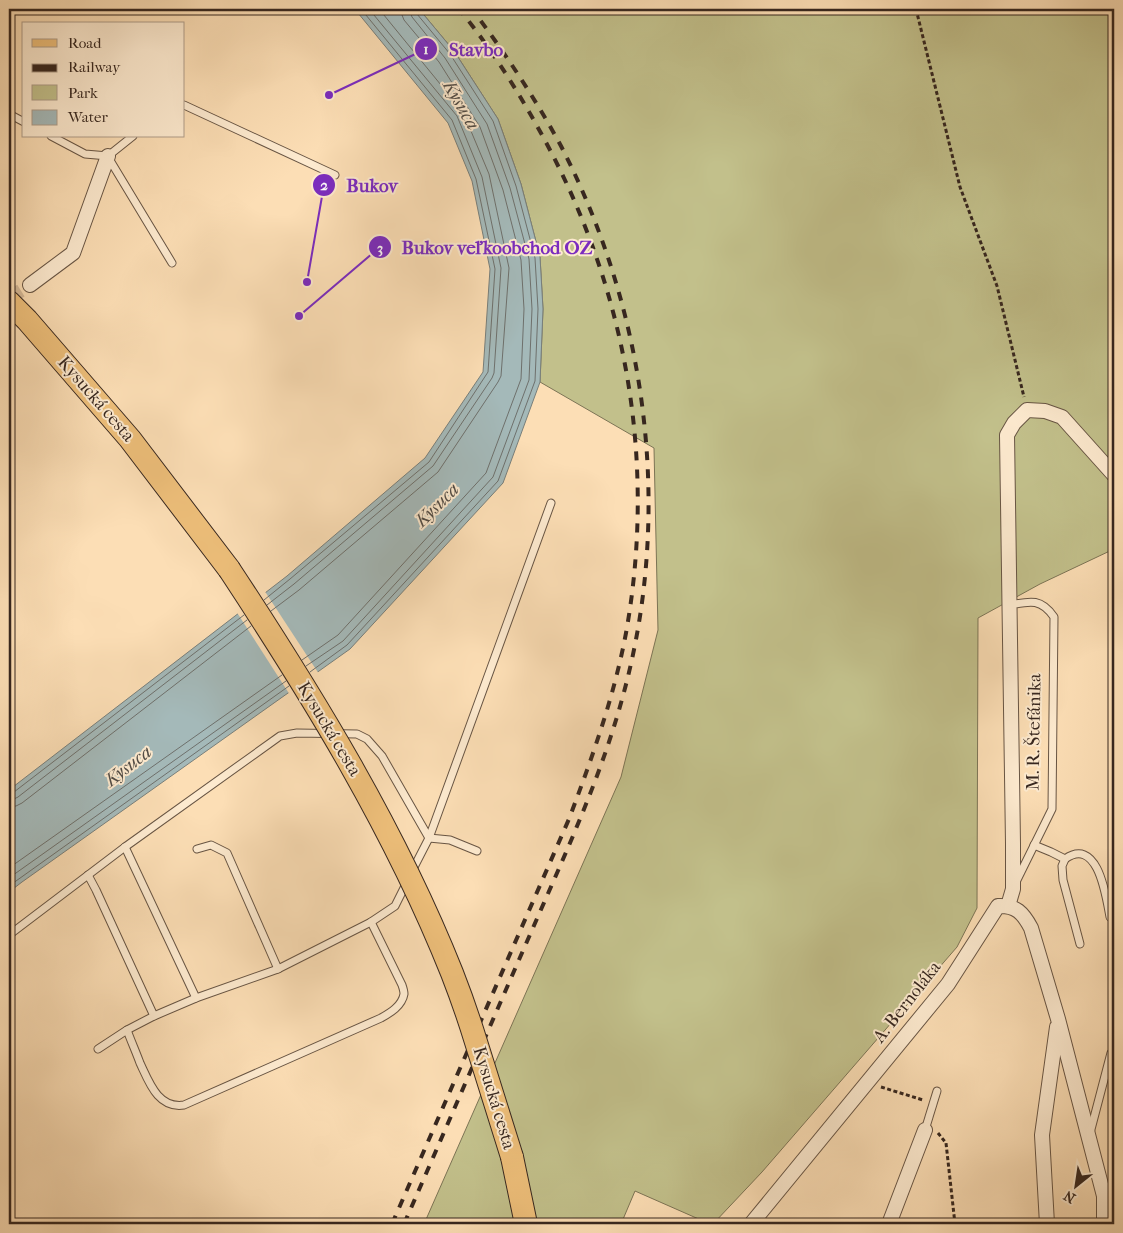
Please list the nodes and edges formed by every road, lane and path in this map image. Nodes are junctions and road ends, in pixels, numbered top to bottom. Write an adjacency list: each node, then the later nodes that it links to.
1 (916, 9): 12 (path)
2 (185, 105): 8 (lane)
3 (9, 114): 4 (lane)
4 (22, 121)
5 (55, 138): 7 (lane)
6 (130, 138): 7 (lane)
7 (108, 156): 9 (lane); 10 (street)
8 (335, 175)
9 (172, 263)
10 (30, 286)
11 (9, 302): 41 (main road, Kysucká cesta, bridge)
12 (1027, 410): 13 (street); 15 (street, M. R. Štefánika)
13 (1114, 475)
14 (551, 503): 16 (lane)
15 (1010, 605): 17 (lane, M. R. Štefánika); 23 (street, M. R. Štefánika)
16 (428, 838): 18 (lane); 20 (lane); 26 (lane)
17 (1034, 845): 21 (lane); 23 (lane, M. R. Štefánika)
18 (125, 847): 22 (lane); 30 (lane)
19 (197, 849): 29 (lane)
20 (477, 851)
21 (1065, 859): 25 (lane); 28 (lane)
22 (88, 875): 27 (lane); 31 (lane)
23 (1013, 889): 24 (street, M. R. Štefánika)
24 (1008, 906): 32 (street); 36 (street, A. Bernoláka)
25 (1110, 917)
26 (371, 922): 29 (lane); 33 (lane)
27 (9, 935)
28 (1080, 944)
29 (278, 969): 30 (lane)
30 (196, 998): 31 (lane)
31 (154, 1016): 33 (lane)
32 (1058, 1019): 40 (street); 45 (street)
33 (127, 1030): 34 (lane)
34 (98, 1049)
35 (1111, 1054): 40 (lane)
36 (867, 1083): 38 (path); 42 (street, A. Bernoláka)
37 (937, 1091): 38 (lane)
38 (933, 1103): 39 (lane)
39 (925, 1130): 43 (street); 44 (path)
40 (1089, 1138): 46 (street)
41 (526, 1224)
42 (752, 1224)
43 (889, 1224)
44 (955, 1224)
45 (1047, 1224)
46 (1104, 1224)

